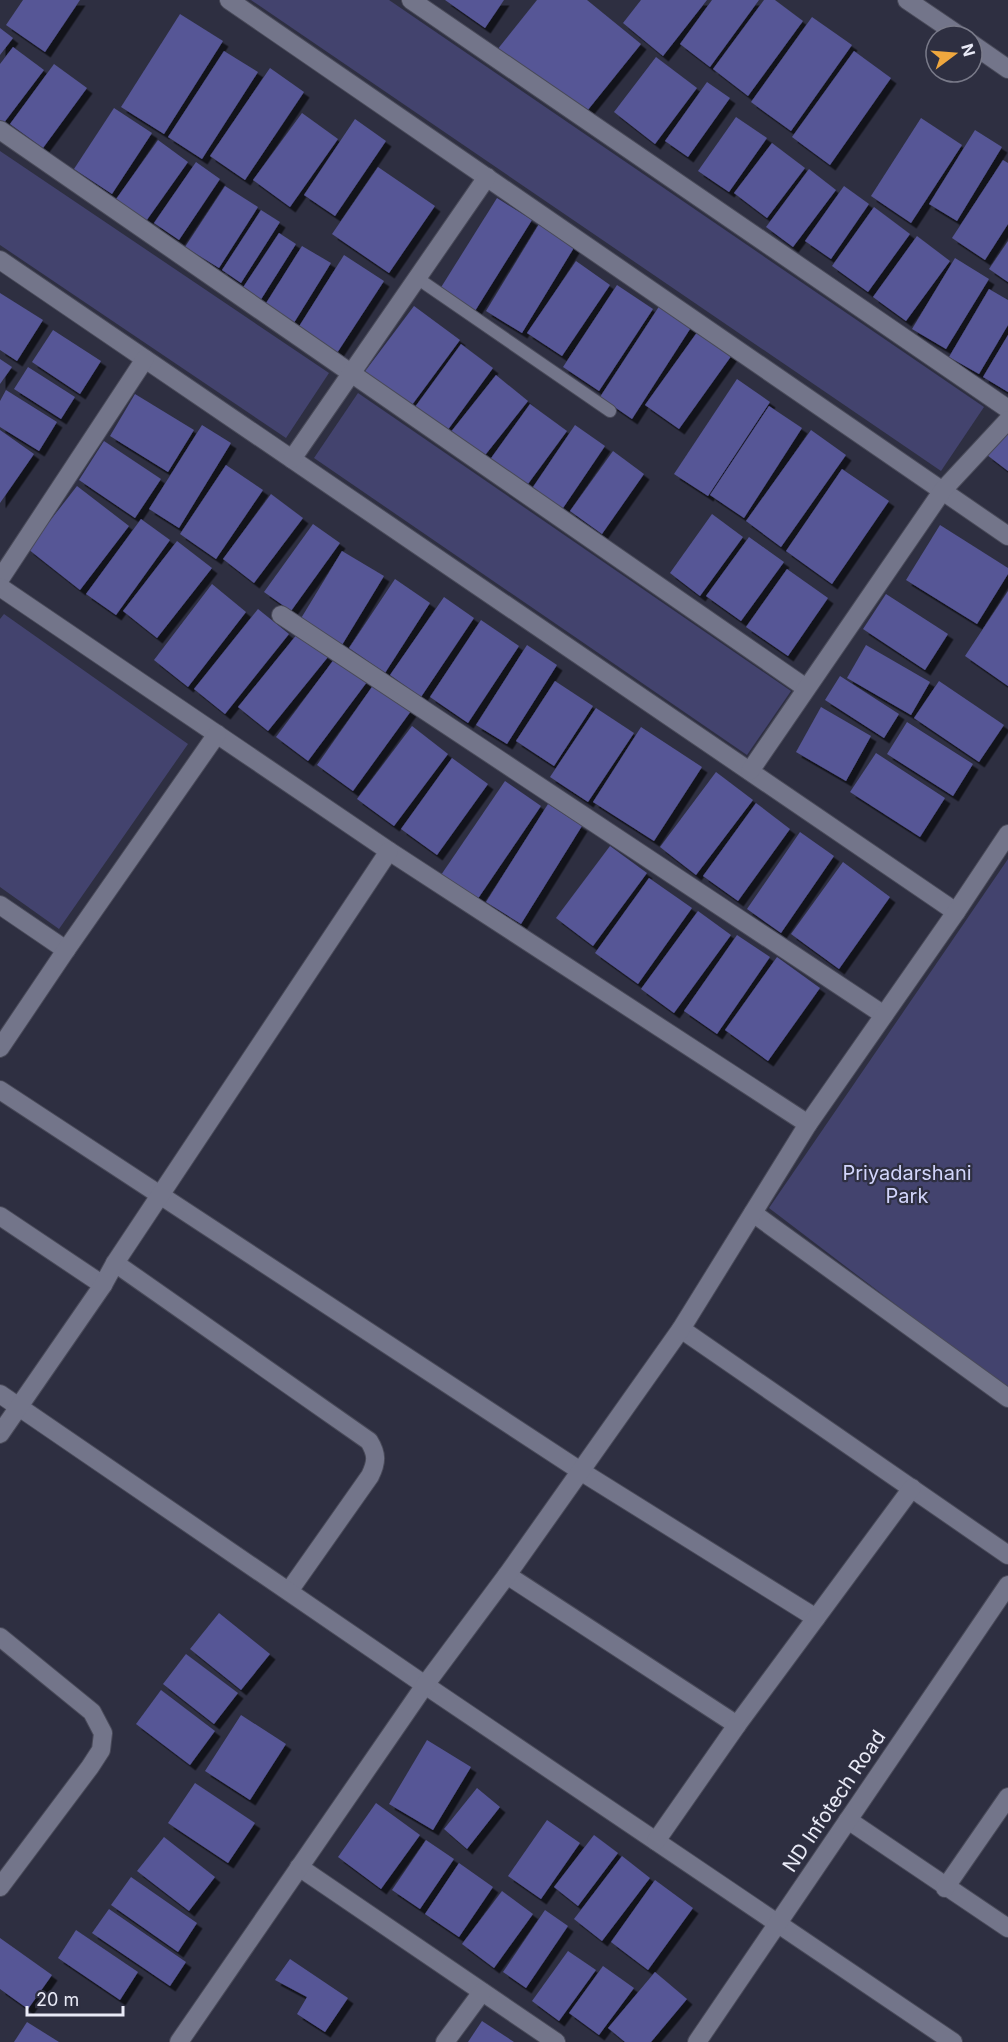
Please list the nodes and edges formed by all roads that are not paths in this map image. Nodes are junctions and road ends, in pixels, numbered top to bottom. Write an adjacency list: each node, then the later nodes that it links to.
1 (229, 0): 8 (street)
2 (411, 0): 13 (street)
3 (907, 0): 4 (street)
4 (942, 24)
5 (984, 52): 6 (street)
6 (1008, 69)
7 (0, 130): 12 (street)
8 (487, 177): 10 (street); 17 (street)
9 (0, 260): 11 (street)
10 (417, 278): 12 (street); 14 (lane)
11 (145, 359): 16 (street); 19 (street)
12 (351, 374): 16 (street); 22 (street)
13 (1008, 409)
14 (610, 411)
15 (1008, 420): 17 (street)
16 (292, 459): 24 (street)
17 (943, 490): 18 (street); 22 (street)
18 (1008, 536)
19 (0, 579)
20 (0, 587): 23 (street)
21 (281, 615): 30 (street)
22 (806, 688): 24 (street)
23 (217, 734): 26 (street); 29 (street)
24 (750, 771): 28 (street)
25 (1008, 834): 28 (street)
26 (388, 851): 33 (street); 34 (street)
27 (0, 905): 29 (street)
28 (956, 912): 30 (street)
29 (66, 950): 31 (street)
30 (884, 1014): 33 (street)
31 (0, 1048)
32 (0, 1090): 34 (street)
33 (808, 1124): 35 (street)
34 (160, 1196): 37 (street); 44 (street)
35 (753, 1213): 39 (street); 41 (street)
36 (0, 1216): 38 (street)
37 (115, 1263): 38 (street); 49 (street)
38 (103, 1285): 42 (street)
39 (681, 1329): 44 (street); 45 (street)
40 (0, 1394): 42 (street)
41 (1008, 1398)
42 (19, 1407): 43 (street); 49 (street)
43 (0, 1434)
44 (582, 1472): 47 (street); 50 (street)
45 (912, 1488): 46 (street); 50 (street)
46 (1008, 1555)
47 (507, 1575): 52 (street); 53 (street)
48 (1008, 1585): 55 (street, ND Infotech Road)
49 (289, 1591): 52 (street)
50 (816, 1618): 53 (street)
51 (0, 1637): 58 (street)
52 (425, 1684): 56 (street); 57 (street)
53 (737, 1725): 56 (street)
54 (1008, 1797): 59 (street)
55 (848, 1820): 59 (street); 60 (street, ND Infotech Road)
56 (656, 1841): 60 (street)
57 (299, 1867): 62 (street); 63 (street)
58 (0, 1887)
59 (945, 1888): 61 (street)
60 (778, 1923): 66 (street, ND Infotech Road); 67 (street)
61 (1008, 1928)
62 (482, 1992): 64 (street); 65 (street)
63 (178, 2042)
64 (445, 2042)
65 (556, 2042)
66 (697, 2042)
67 (953, 2042)

